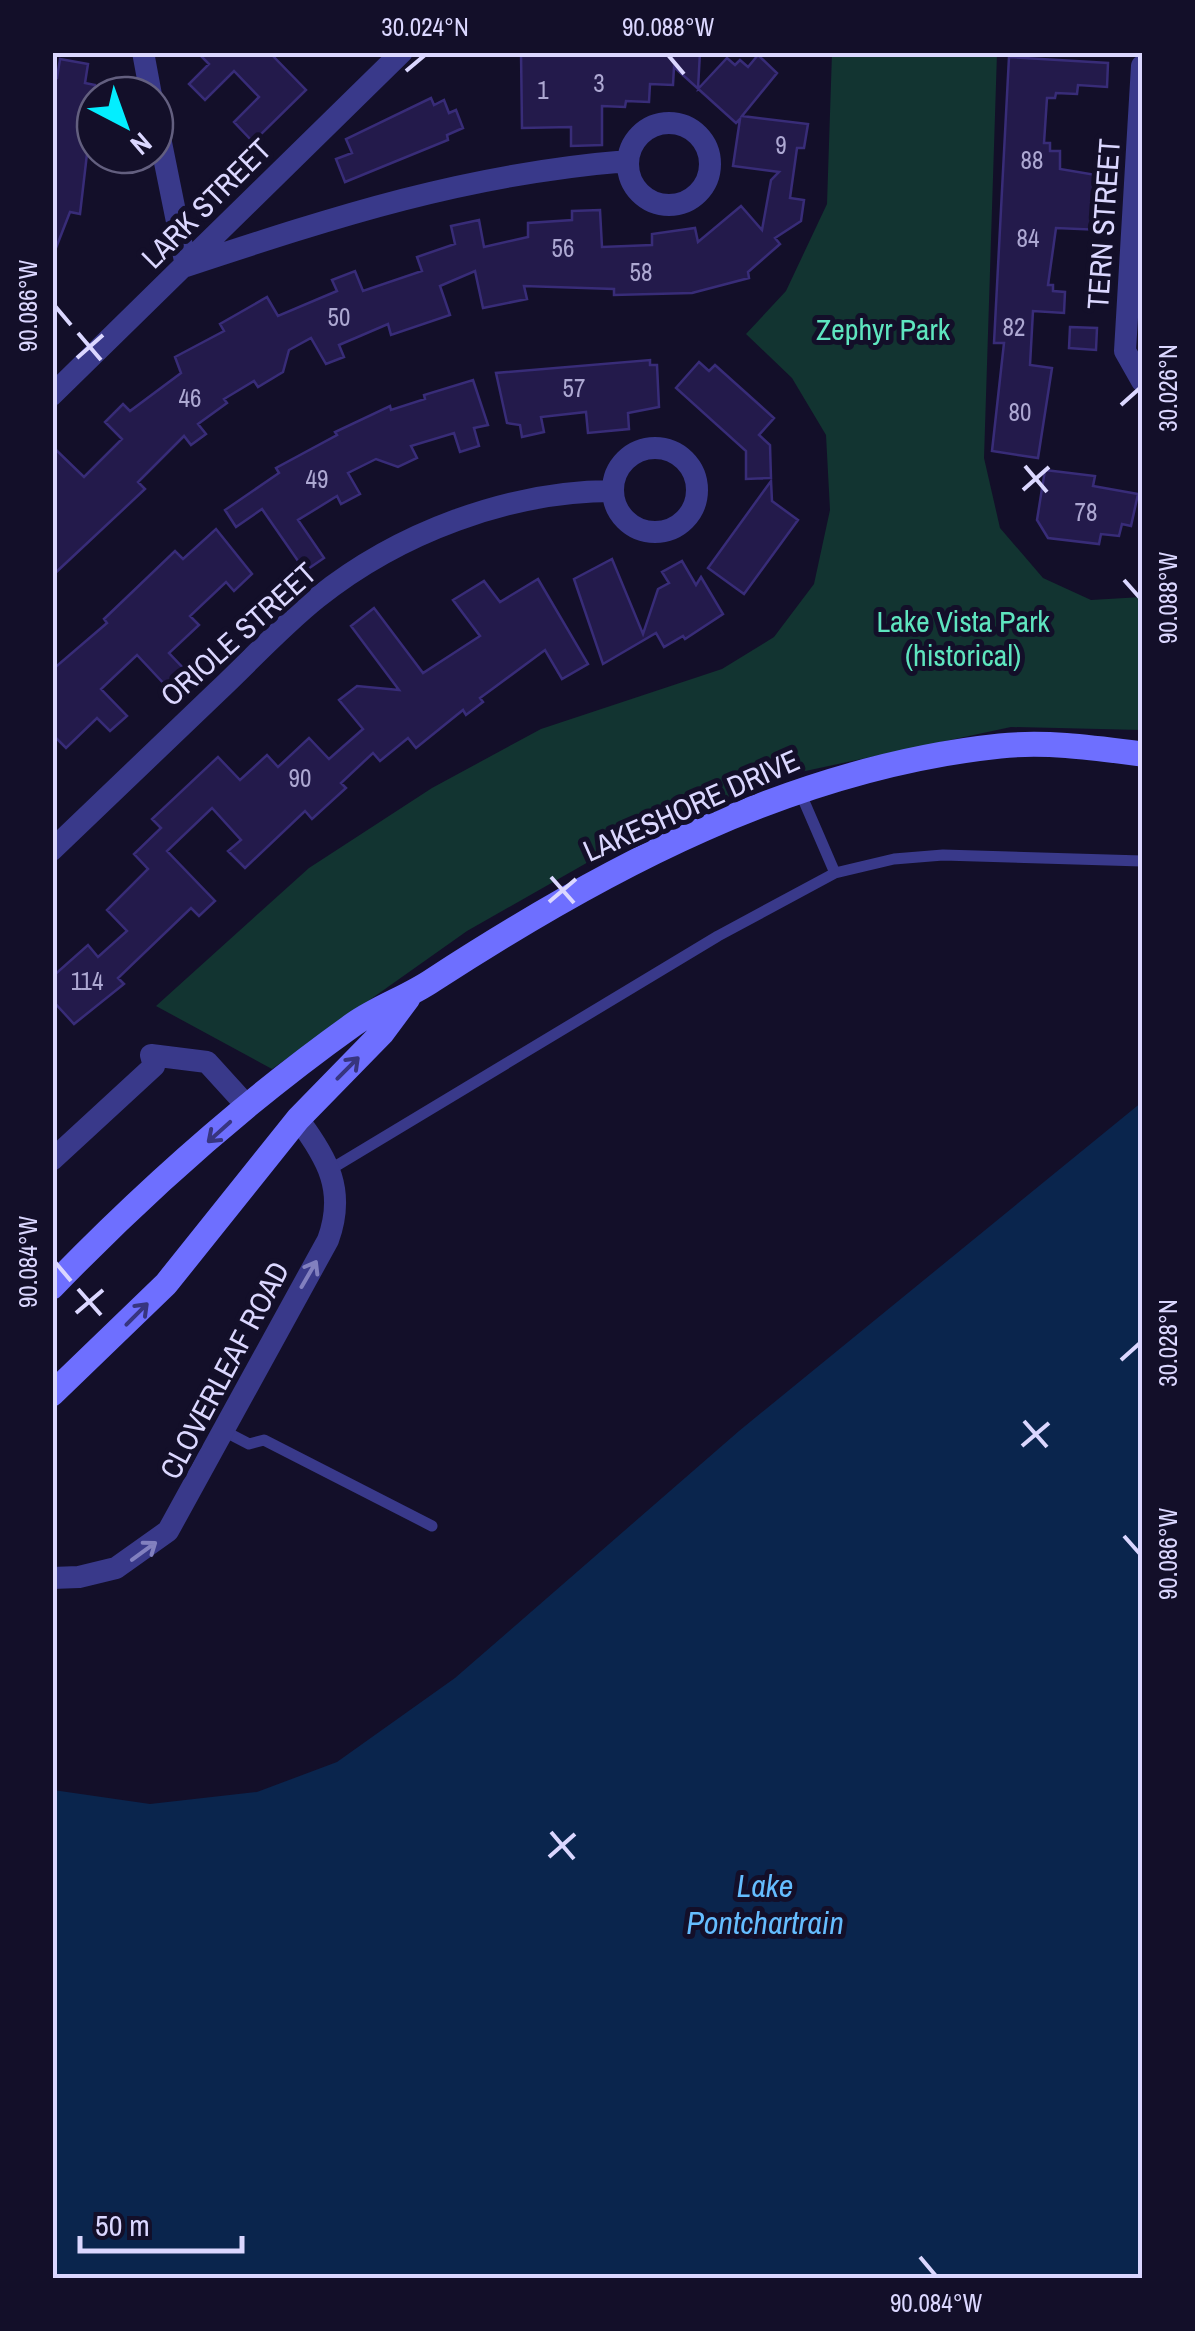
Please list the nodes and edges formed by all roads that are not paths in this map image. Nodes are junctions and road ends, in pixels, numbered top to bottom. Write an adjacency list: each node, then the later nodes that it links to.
1 (402, 52): 6 (street, LARK STREET)
2 (1142, 66): 3 (street, TERN STREET)
3 (1141, 142): 7 (street, TERN STREET)
4 (628, 161): 6 (street)
5 (168, 175): 6 (street)
6 (186, 266): 8 (street, LARK STREET)
7 (1142, 382)
8 (52, 396)
9 (612, 491): 12 (street, ORIOLE STREET)
10 (1142, 754): 11 (street, LAKESHORE DRIVE)
11 (798, 788): 14 (lane); 15 (street, LAKESHORE DRIVE)
12 (52, 850)
13 (1142, 861): 14 (lane)
14 (835, 873): 19 (lane)
15 (412, 994): 16 (street, LAKESHORE DRIVE); 17 (street, LAKESHORE DRIVE, one-way to 15)
16 (248, 1107): 18 (street); 20 (street, LAKESHORE DRIVE, one-way to 20)
17 (298, 1119): 19 (street); 21 (street, LAKESHORE DRIVE, one-way to 17)
18 (52, 1160)
19 (331, 1169): 22 (street, CLOVERLEAF ROAD, one-way to 19)
20 (52, 1287)
21 (59, 1388)
22 (224, 1431): 23 (lane); 24 (street, CLOVERLEAF ROAD, one-way to 22)
23 (432, 1526)
24 (52, 1578)

